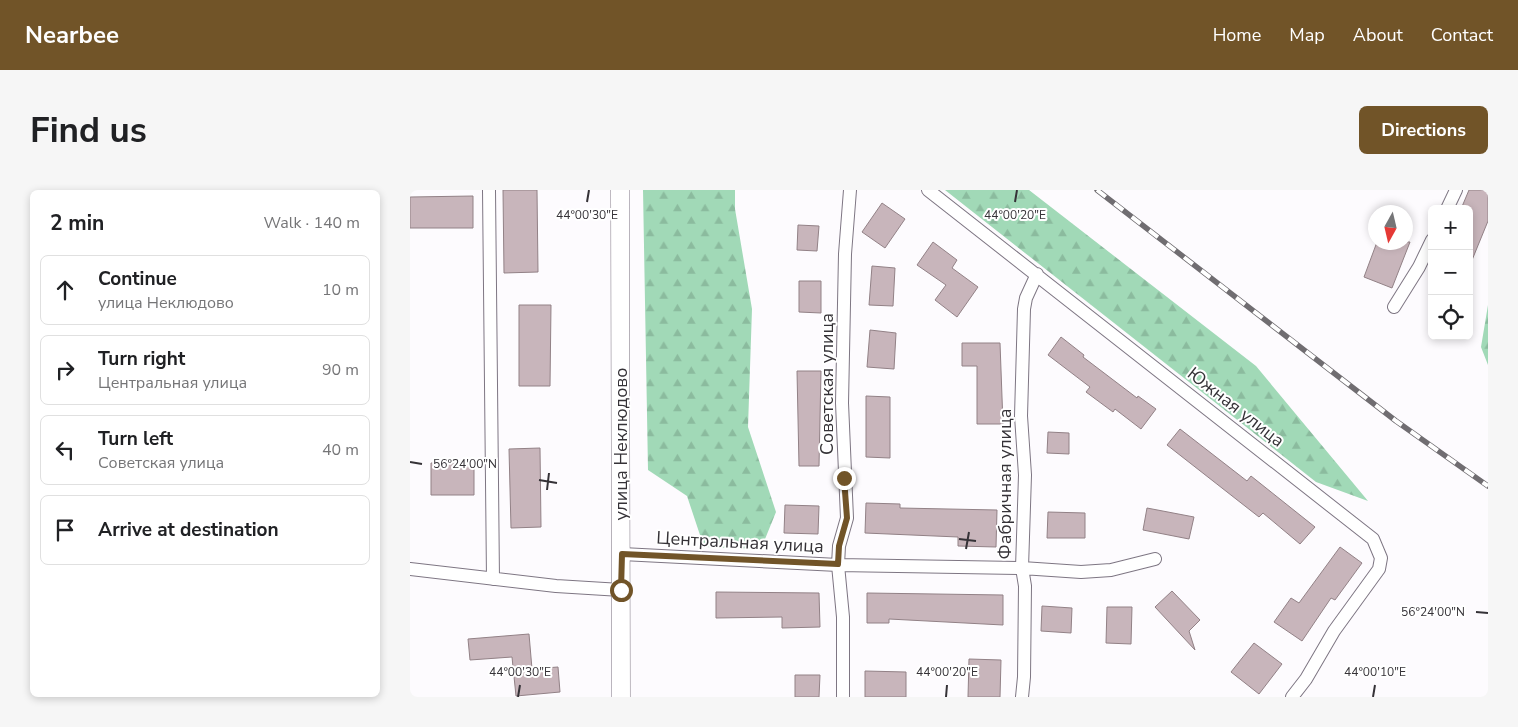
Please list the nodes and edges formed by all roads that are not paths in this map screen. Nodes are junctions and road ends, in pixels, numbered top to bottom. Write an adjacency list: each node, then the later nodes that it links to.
1 (488, 190): 15 (street)
2 (620, 190): 10 (main road, улица Неклюдово)
3 (850, 190): 12 (street, Советская улица)
4 (928, 190): 8 (street, Южная улица)
5 (1456, 190): 6 (street)
6 (1449, 205)
7 (1428, 248): 9 (street)
8 (1037, 274): 13 (street, Фабричная улица); 20 (street, Южная улица)
9 (1394, 307)
10 (622, 554): 12 (street, Центральная улица); 16 (main road, улица Неклюдово)
11 (1155, 558): 13 (street, Центральная улица)
12 (838, 564): 13 (street, Центральная улица); 18 (street, Советская улица)
13 (1022, 568): 19 (street, Фабричная улица)
14 (410, 569): 15 (street)
15 (493, 579): 16 (street)
16 (621, 590): 17 (main road, улица Неклюдово)
17 (622, 697)
18 (843, 697)
19 (1022, 697)
20 (1292, 697)

